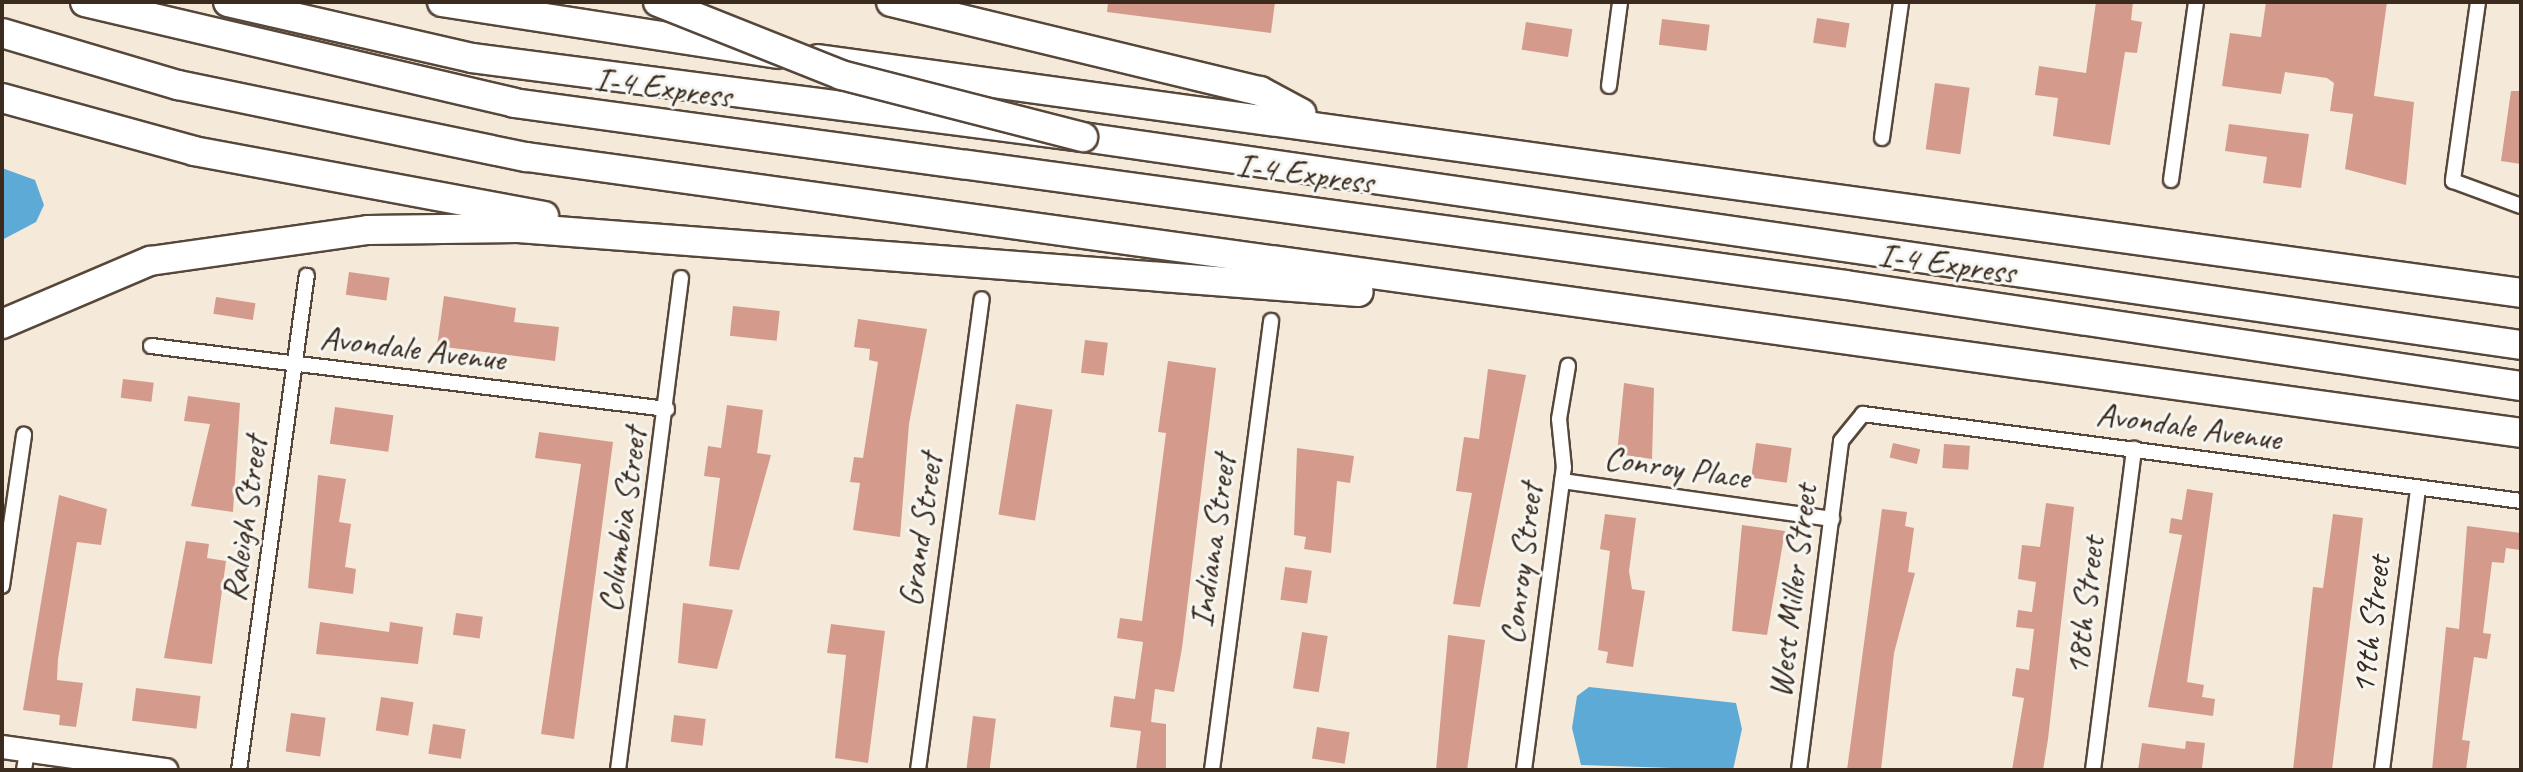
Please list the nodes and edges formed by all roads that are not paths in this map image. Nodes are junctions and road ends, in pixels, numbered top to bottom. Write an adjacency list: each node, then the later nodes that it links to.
1 (85, 2): 30 (highway, I-4 Express)
2 (228, 2): 14 (highway, I-4 Express, bridge)
3 (442, 2): 13 (highway)
4 (658, 2): 14 (highway, bridge)
5 (891, 2): 13 (highway)
6 (1620, 2): 11 (street)
7 (1901, 2): 15 (street)
8 (2196, 2): 16 (street)
9 (2478, 2): 17 (street)
10 (2, 33): 23 (highway)
11 (1609, 86)
12 (2, 98): 18 (highway)
13 (1319, 123): 21 (highway)
14 (1083, 137): 26 (highway, I-4 Express)
15 (1882, 138)
16 (2171, 180)
17 (2521, 206)
18 (677, 241): 23 (highway); 25 (highway)
19 (307, 276): 28 (street, Raleigh Street)
20 (681, 278): 31 (street, Columbia Street)
21 (2521, 293)
22 (982, 299): 46 (street, Grand Street)
23 (1674, 319): 33 (highway)
24 (1271, 321): 47 (street, Indiana Street)
25 (2, 324)
26 (2521, 345)
27 (151, 346): 28 (street, Avondale Avenue)
28 (295, 364): 31 (street, Avondale Avenue); 44 (street, Raleigh Street)
29 (1568, 366): 36 (street, Conroy Street)
30 (2521, 386)
31 (667, 409): 45 (street, Columbia Street)
32 (1851, 422): 35 (street, Avondale Avenue); 39 (street, West Miller Street)
33 (2521, 433)
34 (24, 435): 40 (street)
35 (2134, 449): 37 (street, Avondale Avenue); 50 (street, 18th Street)
36 (1562, 481): 39 (street, Conroy Place); 48 (street, Conroy Street)
37 (2418, 488): 38 (street, Avondale Avenue); 51 (street, 19th Street)
38 (2521, 501)
39 (1832, 519): 49 (street, West Miller Street)
40 (2, 586)
41 (2, 747): 42 (street)
42 (26, 760): 43 (street)
43 (166, 770)
44 (239, 770)
45 (618, 770)
46 (918, 770)
47 (1212, 770)
48 (1524, 770)
49 (1799, 770)
50 (2093, 770)
51 (2382, 770)

